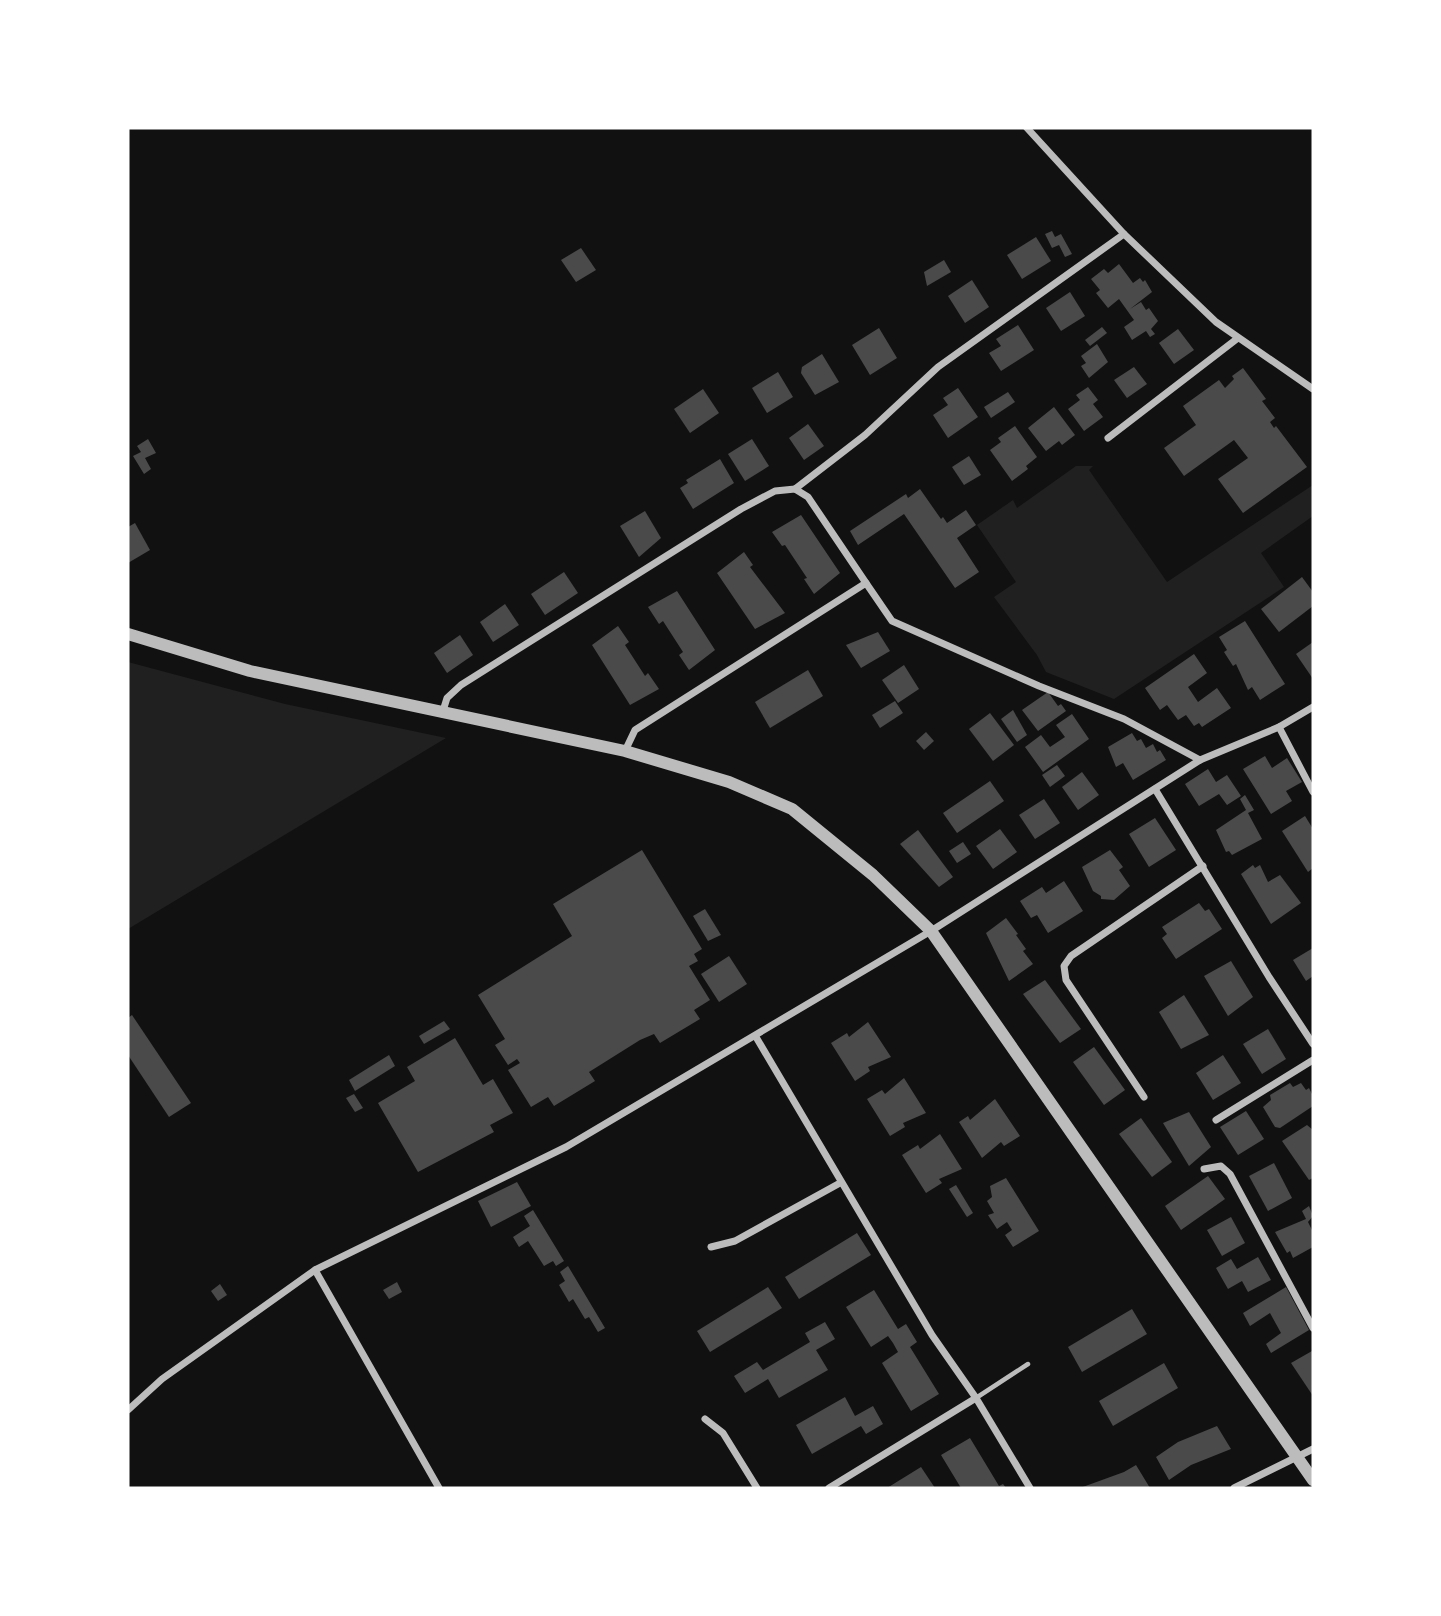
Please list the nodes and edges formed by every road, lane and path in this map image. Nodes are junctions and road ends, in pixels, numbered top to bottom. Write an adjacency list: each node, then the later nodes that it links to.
1 (1027, 128): 2 (street)
2 (1124, 234): 3 (street); 6 (street)
3 (1238, 338): 4 (street); 5 (street)
4 (1313, 389)
5 (1108, 438)
6 (795, 489): 7 (street); 10 (street)
7 (866, 583): 12 (street); 13 (street)
8 (128, 634): 10 (street)
9 (1313, 706): 11 (street)
10 (442, 714): 12 (street)
11 (1279, 727): 13 (street); 15 (street)
12 (625, 751): 17 (street)
13 (1200, 760): 14 (street)
14 (1155, 789): 16 (street); 17 (street)
15 (1313, 792)
16 (1203, 866): 19 (street); 21 (street)
17 (930, 931): 18 (street); 33 (street)
18 (756, 1037): 24 (street); 26 (street)
19 (1313, 1044)
20 (1313, 1059): 22 (street)
21 (1144, 1097)
22 (1216, 1120)
23 (1204, 1169): 27 (street)
24 (840, 1183): 25 (street); 29 (street)
25 (711, 1247)
26 (315, 1270): 30 (street); 35 (street)
27 (1313, 1328)
28 (1028, 1364): 29 (lane)
29 (976, 1398): 37 (street); 38 (street)
30 (128, 1410)
31 (705, 1419): 36 (street)
32 (1313, 1449): 33 (street)
33 (1306, 1465): 34 (street); 39 (street)
34 (1313, 1480)
35 (439, 1488)
36 (757, 1488)
37 (829, 1488)
38 (1030, 1488)
39 (1234, 1488)

